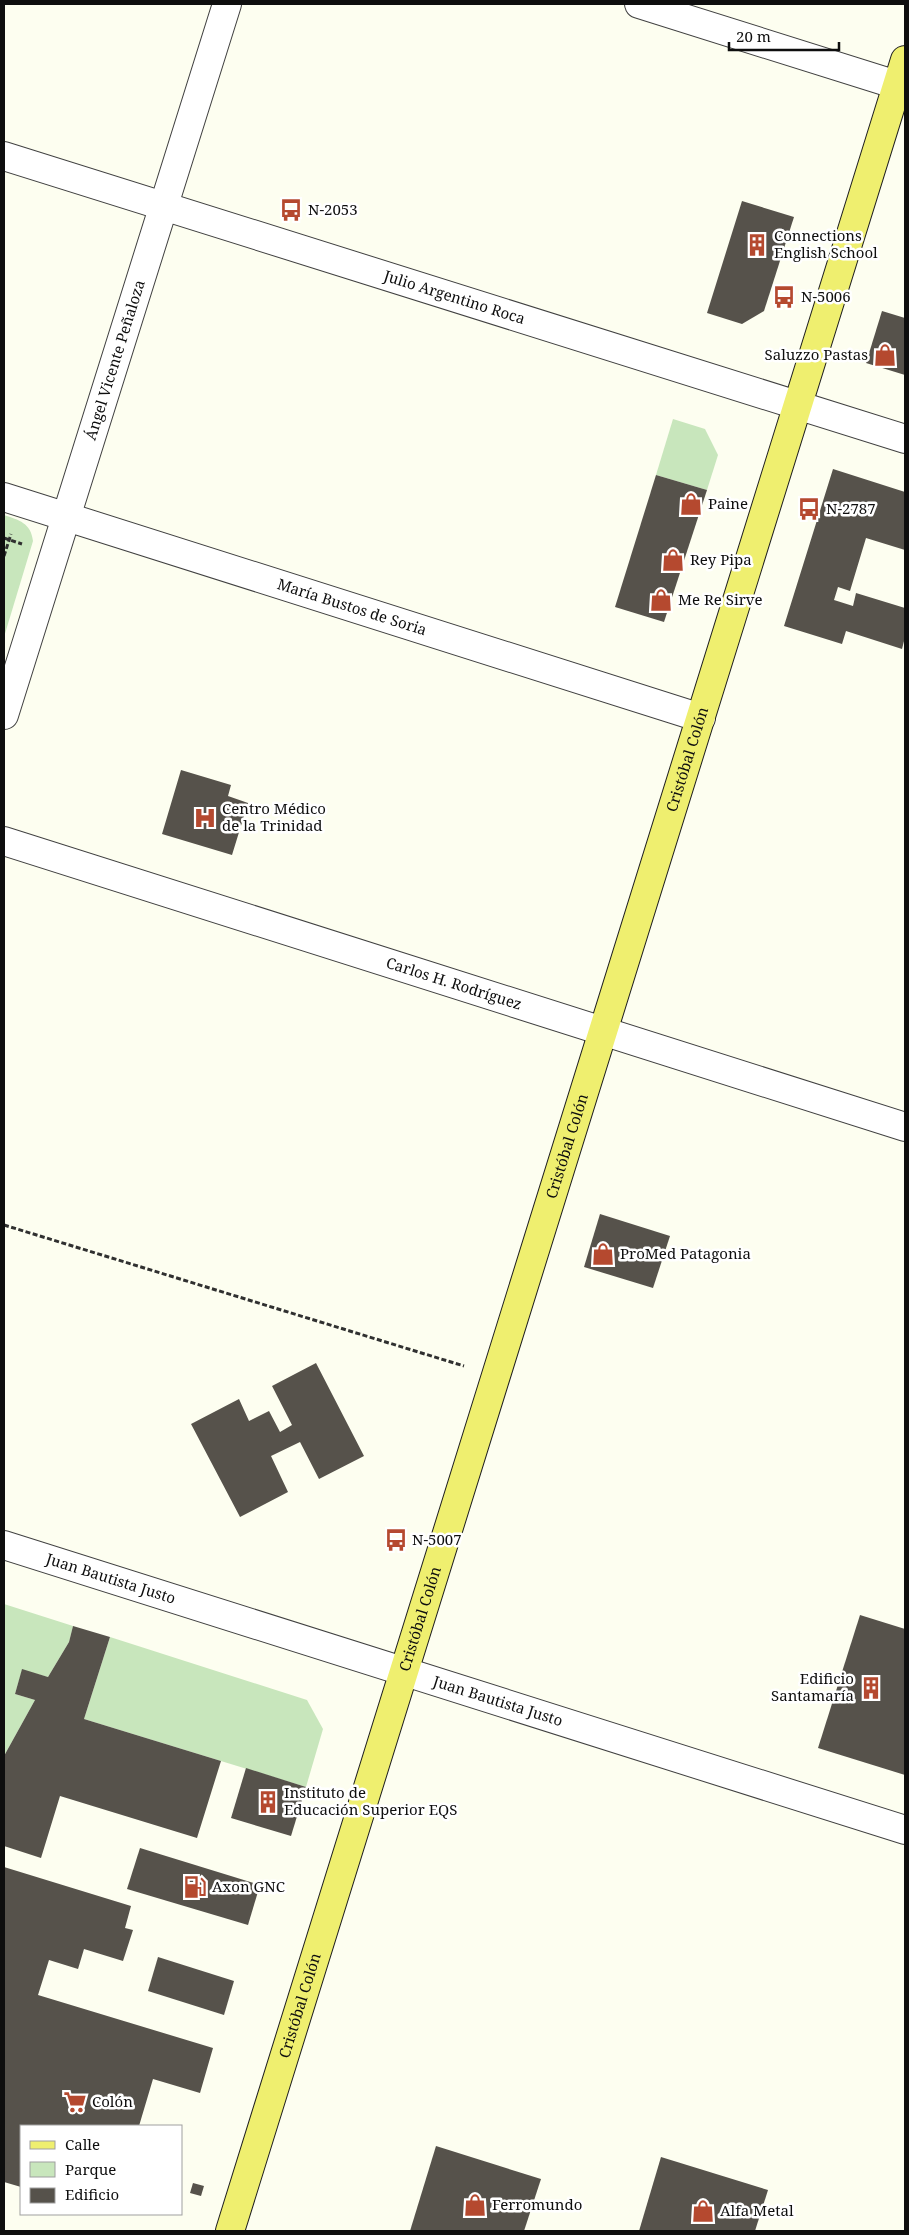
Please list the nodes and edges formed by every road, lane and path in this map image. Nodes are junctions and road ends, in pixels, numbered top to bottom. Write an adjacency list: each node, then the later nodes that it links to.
1 (227, 4): 5 (street, Ángel Vicente Peñaloza)
2 (639, 4): 3 (street)
3 (901, 73): 6 (main road, Cristóbal Colón)
4 (4, 156): 5 (street, Julio Argentino Roca)
5 (164, 206): 6 (street, Julio Argentino Roca); 9 (street, Ángel Vicente Peñaloza)
6 (798, 406): 7 (street, Julio Argentino Roca); 16 (main road, Cristóbal Colón)
7 (905, 439)
8 (4, 497): 9 (street, María Bustos de Soria)
9 (66, 516): 15 (street, Ángel Vicente Peñaloza); 16 (street, María Bustos de Soria)
10 (14, 526): 12 (path)
11 (4, 539): 12 (path)
12 (9, 540): 13 (path); 14 (path)
13 (24, 544)
14 (4, 556)
15 (4, 715)
16 (700, 718): 18 (main road, Cristóbal Colón)
17 (4, 841): 18 (street, Carlos H. Rodríguez)
18 (603, 1031): 19 (street, Carlos H. Rodríguez); 21 (main road, Cristóbal Colón)
19 (905, 1127)
20 (4, 1225): 21 (path)
21 (496, 1376): 23 (main road, Cristóbal Colón)
22 (4, 1545): 23 (street, Juan Bautista Justo)
23 (404, 1672): 24 (street, Juan Bautista Justo); 25 (main road, Cristóbal Colón)
24 (905, 1830)
25 (230, 2231)

